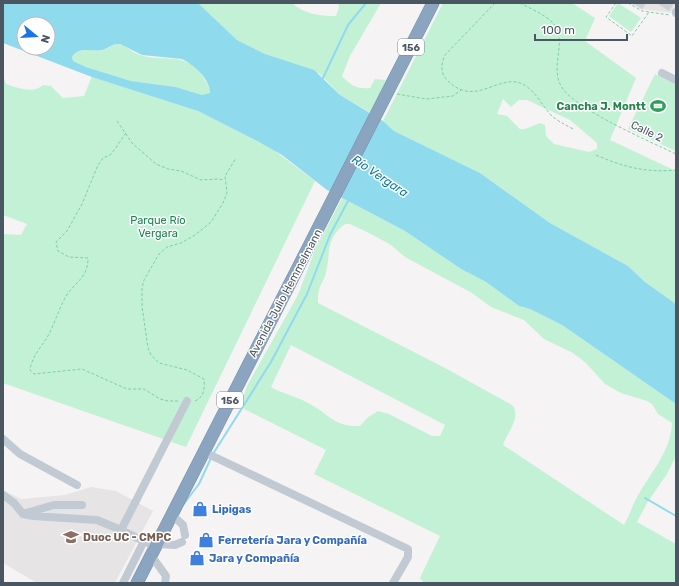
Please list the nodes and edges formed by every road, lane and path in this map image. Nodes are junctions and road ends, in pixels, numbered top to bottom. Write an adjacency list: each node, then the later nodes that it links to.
1 (433, 3): 10 (highway, Avenida Julio Hemmelmann / 156)
2 (494, 3): 11 (path)
3 (520, 3): 15 (path, Calle 2)
4 (616, 3): 6 (path)
5 (628, 3): 6 (path)
6 (649, 12): 7 (path)
7 (676, 13)
8 (662, 73): 9 (lane)
9 (676, 80)
10 (389, 90): 11 (path); 22 (highway, Avenida Julio Hemmelmann / 156)
11 (462, 90): 13 (path)
12 (117, 121): 14 (path)
13 (573, 129)
14 (126, 133): 19 (path); 20 (path)
15 (676, 154)
16 (596, 155): 18 (path)
17 (236, 158): 19 (path)
18 (676, 170)
19 (225, 180): 20 (path)
20 (187, 401): 28 (lane)
21 (3, 439): 23 (lane)
22 (204, 452): 27 (highway, Avenida Julio Hemmelmann / 156); 34 (lane)
23 (77, 485)
24 (3, 495): 26 (lane)
25 (82, 505): 26 (lane)
26 (22, 514): 28 (lane)
27 (172, 515): 30 (highway, Avenida Julio Hemmelmann / 156); 30 (lane)
28 (121, 530): 29 (lane)
29 (144, 541): 30 (lane); 31 (lane)
30 (155, 548): 32 (highway, Avenida Julio Hemmelmann / 156); 33 (lane)
31 (123, 583)
32 (137, 583)
33 (165, 583)
34 (393, 583)

